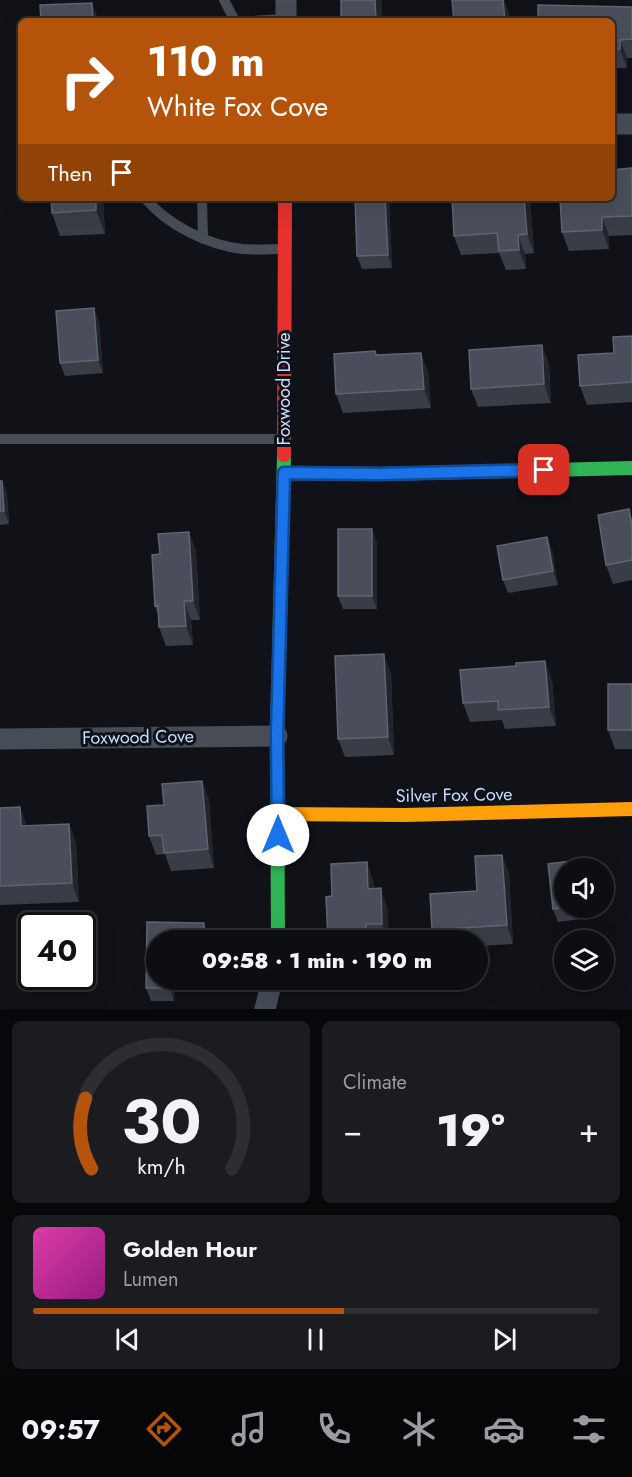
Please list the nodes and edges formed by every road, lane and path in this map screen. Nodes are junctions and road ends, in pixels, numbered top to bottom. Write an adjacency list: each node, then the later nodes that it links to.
1 (224, 0): 3 (lane)
2 (286, 13): 4 (lane)
3 (233, 18)
4 (265, 18)
5 (615, 124): 6 (street)
6 (632, 124)
7 (148, 201): 10 (lane)
8 (202, 201): 10 (lane)
9 (285, 201): 11 (street, Foxwood Drive)
10 (203, 239): 11 (lane)
11 (285, 249): 13 (street, Foxwood Drive)
12 (0, 439): 13 (lane)
13 (284, 439): 15 (street, Foxwood Drive)
14 (632, 468): 15 (street)
15 (284, 473): 16 (street, Foxwood Drive)
16 (277, 736): 17 (street, Foxwood Cove); 19 (street, Foxwood Drive)
17 (0, 739)
18 (632, 808): 19 (street, Silver Fox Cove)
19 (277, 814): 20 (street, Foxwood Drive)
20 (278, 930)
21 (270, 990): 22 (street)
22 (265, 1009)

